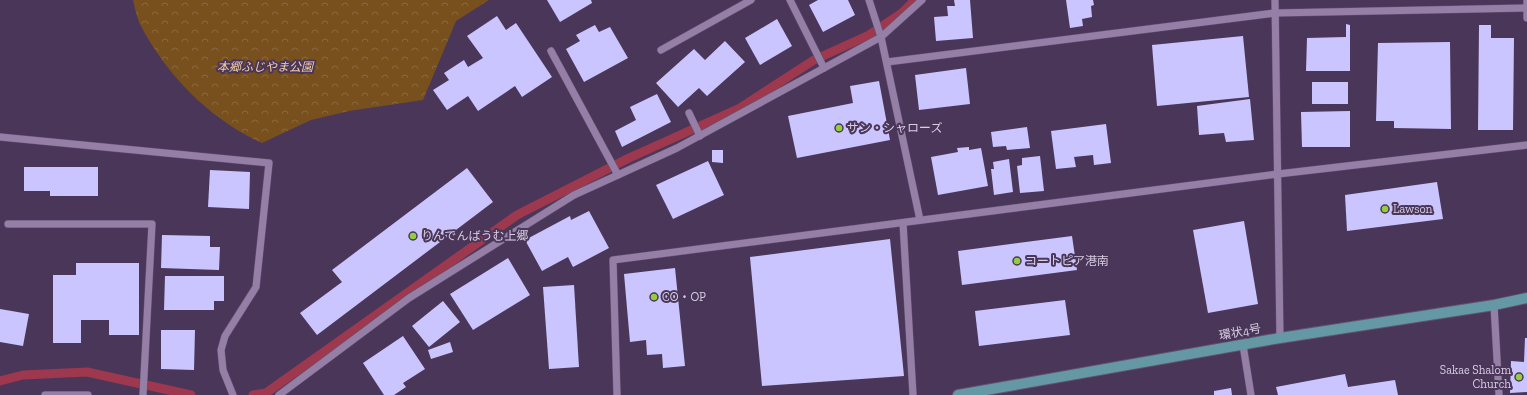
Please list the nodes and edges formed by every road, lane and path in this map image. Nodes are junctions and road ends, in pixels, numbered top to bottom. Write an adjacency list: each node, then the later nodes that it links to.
1 (751, 0): 11 (street)
2 (790, 0): 14 (street)
3 (869, 0): 10 (street)
4 (922, 0): 10 (street)
5 (1275, 0): 8 (street)
6 (1527, 0): 7 (street)
7 (1527, 8): 8 (street); 9 (street)
8 (1275, 13): 13 (street); 20 (street)
9 (1527, 18)
10 (880, 34): 13 (street); 14 (street)
11 (661, 50)
12 (551, 51): 19 (street)
13 (887, 62): 21 (street)
14 (823, 66): 16 (street)
15 (689, 113): 16 (street)
16 (699, 135): 19 (street)
17 (0, 137): 31 (street)
18 (1527, 146): 20 (street)
19 (618, 174): 32 (street)
20 (1278, 174): 21 (street); 26 (street)
21 (920, 220): 22 (street)
22 (903, 223): 33 (street); 34 (street)
23 (8, 224): 30 (street)
24 (1527, 298): 25 (main road, 環状4号)
25 (1494, 305): 26 (main road, 環状4号); 37 (street)
26 (1280, 338): 27 (main road, 環状4号)
27 (1243, 345): 35 (main road, 環状4号); 36 (street)
28 (45, 395): 29 (street)
29 (88, 395)
30 (143, 395)
31 (233, 395)
32 (279, 395)
33 (617, 395)
34 (913, 395)
35 (958, 395)
36 (1251, 395)
37 (1499, 395)

